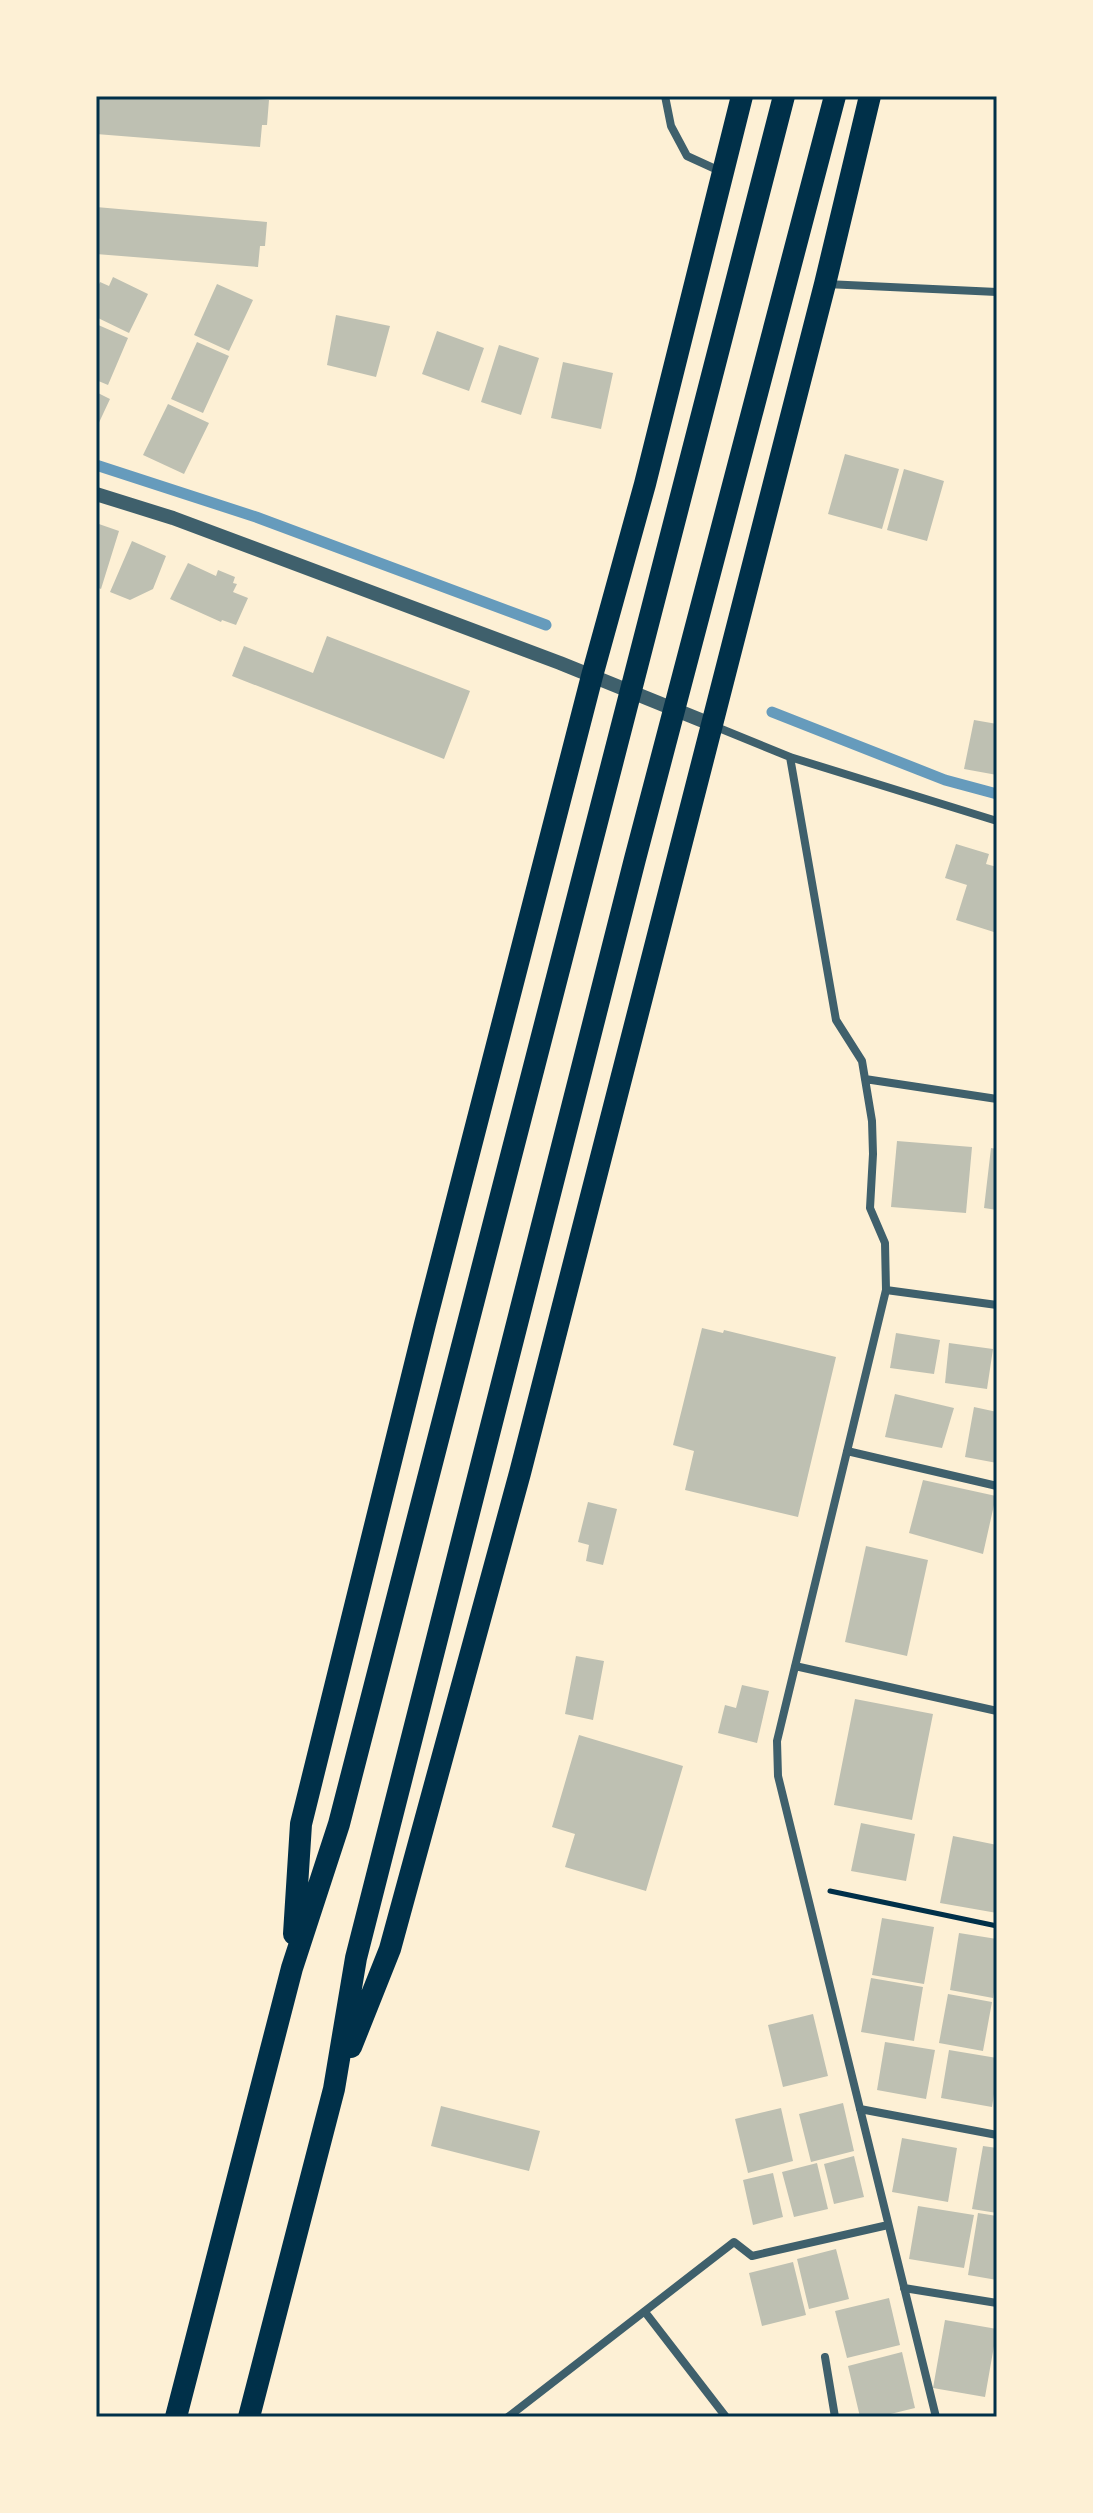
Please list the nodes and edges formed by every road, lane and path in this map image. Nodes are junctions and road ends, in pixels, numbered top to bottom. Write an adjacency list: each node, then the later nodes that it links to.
1 (665, 96): 6 (street)
2 (742, 96): 6 (highway)
3 (784, 96): 24 (highway)
4 (835, 96): 25 (highway)
5 (870, 96): 7 (highway)
6 (722, 172): 10 (highway)
7 (825, 284): 8 (street); 11 (highway)
8 (997, 292)
9 (96, 494): 10 (street)
10 (592, 676): 11 (street); 24 (highway)
11 (713, 725): 12 (street); 25 (highway)
12 (790, 757): 13 (street); 14 (street)
13 (997, 821)
14 (865, 1079): 15 (street); 16 (street)
15 (997, 1099)
16 (886, 1290): 17 (street); 18 (street)
17 (997, 1305)
18 (847, 1451): 19 (street); 20 (street)
19 (997, 1486)
20 (795, 1666): 21 (street); 22 (street)
21 (997, 1711)
22 (804, 1886): 23 (path); 26 (street)
23 (997, 1926)
24 (292, 1968): 33 (highway)
25 (334, 2089): 34 (highway)
26 (860, 2109): 27 (street); 28 (street)
27 (997, 2135)
28 (888, 2225): 29 (street); 31 (street)
29 (904, 2288): 30 (street); 38 (street)
30 (997, 2303)
31 (645, 2312): 35 (street); 36 (street)
32 (825, 2357): 37 (street)
33 (176, 2417)
34 (249, 2417)
35 (508, 2417)
36 (726, 2417)
37 (835, 2417)
38 (936, 2417)

